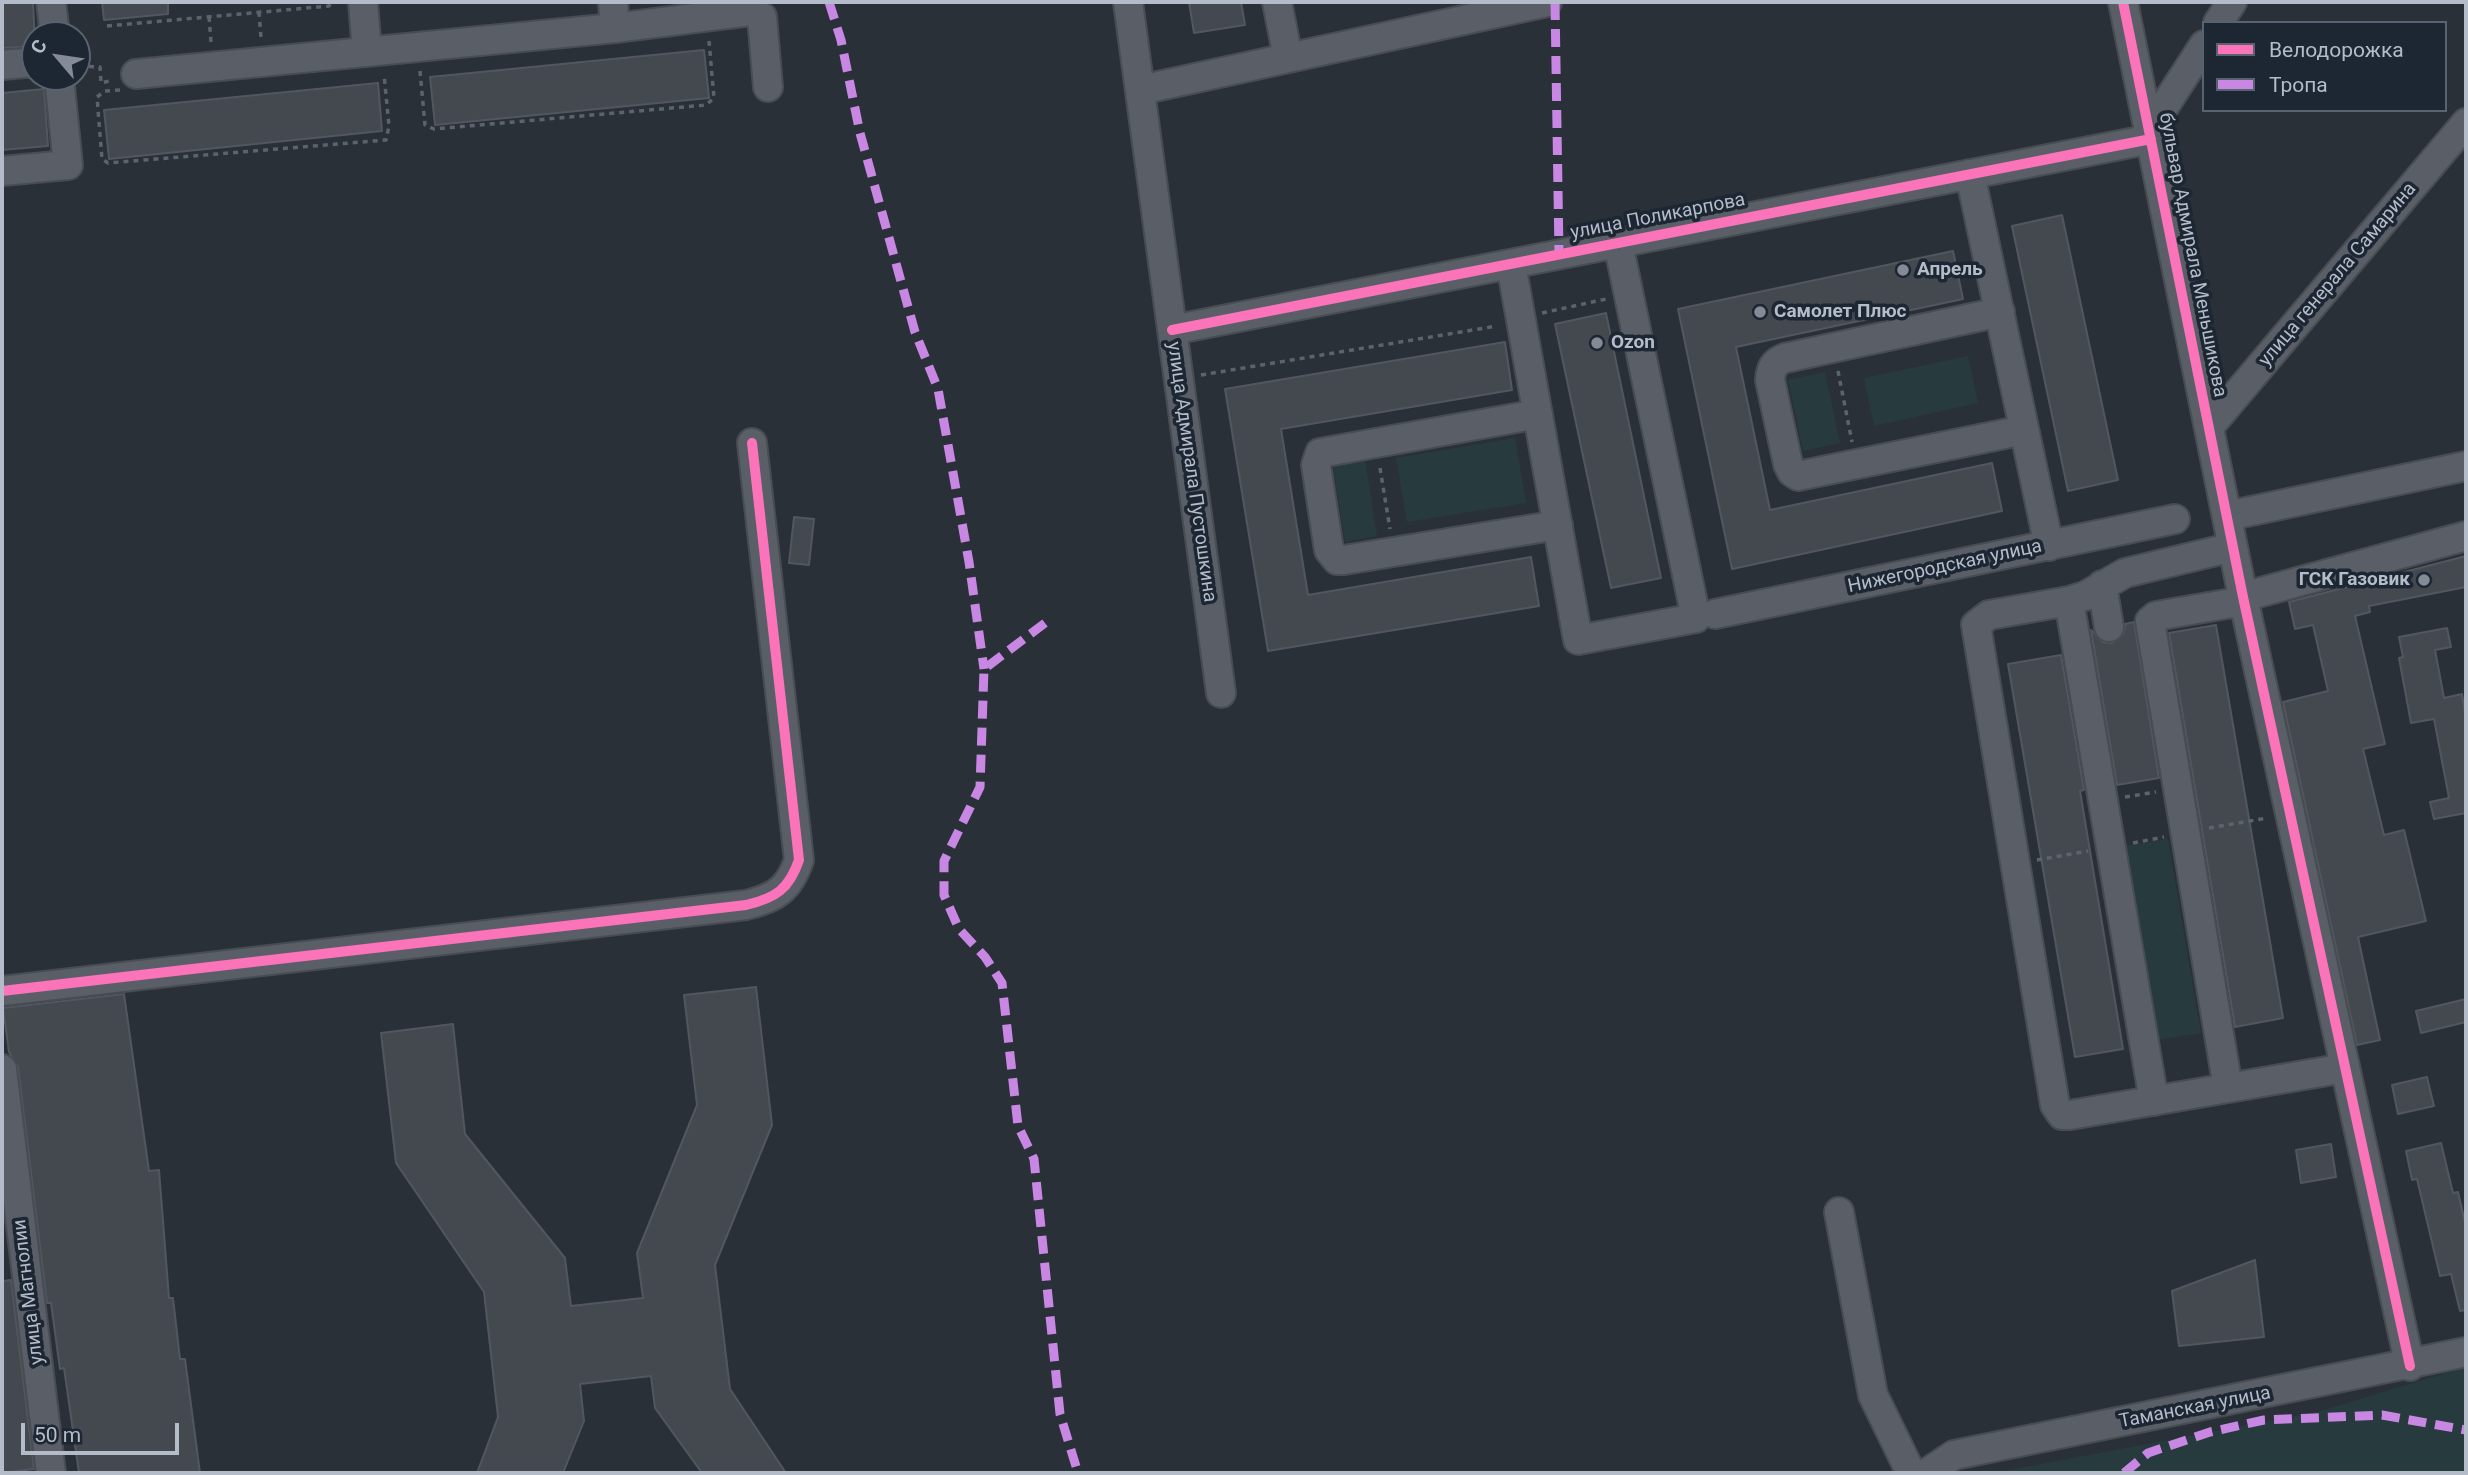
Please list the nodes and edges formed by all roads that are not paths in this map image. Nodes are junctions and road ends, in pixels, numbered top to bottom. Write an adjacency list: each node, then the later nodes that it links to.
1 (51, 2): 8 (street)
2 (363, 2): 10 (street)
3 (1128, 2): 16 (street, улица Адмирала Пустошкина)
4 (1277, 2): 11 (street)
5 (1547, 2): 11 (street)
6 (2123, 2): 19 (street, бульвар Адмирала Меньшикова)
7 (614, 15): 10 (street); 15 (street)
8 (53, 21)
9 (2202, 48): 19 (street)
10 (375, 58): 14 (street)
11 (1288, 58): 16 (street)
12 (21, 63): 13 (street)
13 (2, 65)
14 (136, 74)
15 (768, 87)
16 (1140, 90): 25 (street, улица Адмирала Пустошкина)
17 (60, 91): 20 (street)
18 (2466, 123): 27 (street, улица генерала Самарина)
19 (2150, 135): 21 (street, улица Поликарпова); 27 (street, бульвар Адмирала Меньшикова)
20 (2, 171)
21 (1970, 174): 22 (street, улица Поликарпова); 24 (street)
22 (1618, 243): 23 (street, улица Поликарпова); 40 (street)
23 (1511, 264): 25 (street, улица Поликарпова); 26 (street)
24 (2000, 312): 28 (street); 28 (street)
25 (1172, 330): 42 (street, улица Адмирала Пустошкина)
26 (1538, 414): 33 (street); 33 (street)
27 (2209, 427): 31 (street, бульвар Адмирала Меньшикова)
28 (2024, 430): 35 (street)
29 (752, 443): 43 (street)
30 (2466, 466): 31 (street)
31 (2227, 516): 36 (street, бульвар Адмирала Меньшикова)
32 (2175, 519): 35 (street, Нижегородская улица)
33 (1558, 525): 40 (street, Нижегородская улица)
34 (2466, 536): 38 (street)
35 (2049, 546): 40 (street, Нижегородская улица)
36 (2233, 547): 37 (street); 38 (street, бульвар Адмирала Меньшикова)
37 (2102, 585): 39 (street); 41 (street)
38 (2244, 599): 44 (street, бульвар Адмирала Меньшикова); 46 (street)
39 (2069, 601): 47 (street); 47 (street)
40 (1706, 616)
41 (2109, 626)
42 (1221, 693)
43 (2, 991)
44 (2345, 1068): 46 (street); 50 (street, бульвар Адмирала Меньшикова)
45 (2, 1069): 51 (street, улица Магнолии)
46 (2228, 1088): 47 (street)
47 (2154, 1101)
48 (1839, 1212): 52 (street)
49 (2466, 1352): 50 (street, Таманская улица)
50 (2410, 1366): 53 (street, Таманская улица)
51 (51, 1473)
52 (1911, 1473)
53 (1927, 1473)

